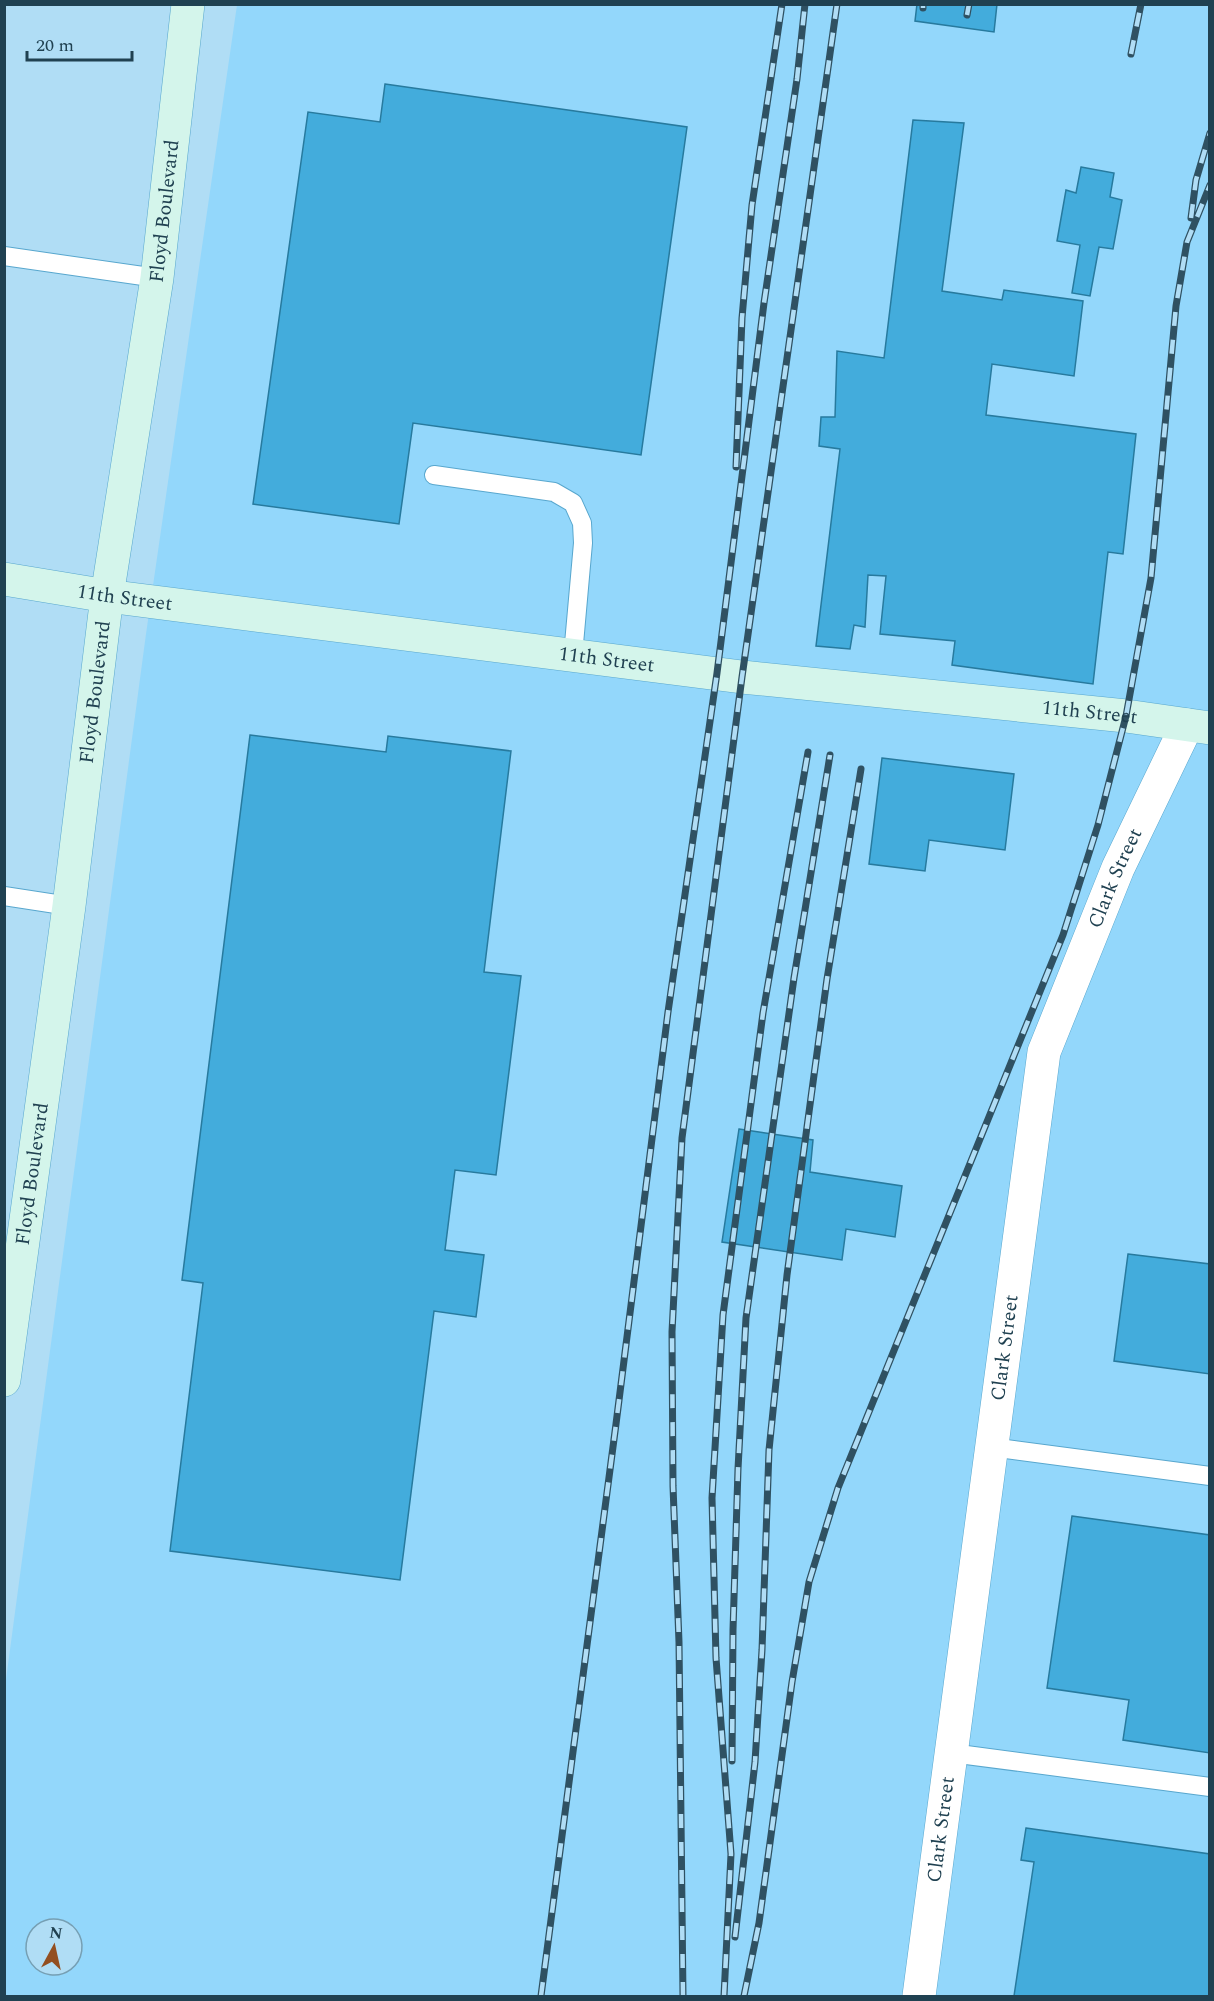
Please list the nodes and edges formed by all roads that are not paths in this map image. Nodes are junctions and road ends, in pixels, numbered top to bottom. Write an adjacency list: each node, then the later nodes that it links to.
1 (188, 4): 3 (main road, Floyd Boulevard)
2 (4, 256): 3 (lane)
3 (157, 278): 6 (main road, Floyd Boulevard)
4 (434, 476): 7 (lane)
5 (4, 579): 6 (main road, 11th Street)
6 (107, 596): 7 (main road, 11th Street); 10 (main road, Floyd Boulevard)
7 (573, 655): 8 (main road, 11th Street)
8 (1198, 726): 12 (street, Clark Street)
9 (4, 896): 10 (lane)
10 (69, 906): 11 (main road, Floyd Boulevard)
11 (4, 1380)
12 (991, 1447): 13 (lane); 14 (street, Clark Street)
13 (1209, 1476)
14 (951, 1753): 15 (lane); 16 (street, Clark Street)
15 (1209, 1787)
16 (919, 1996)

